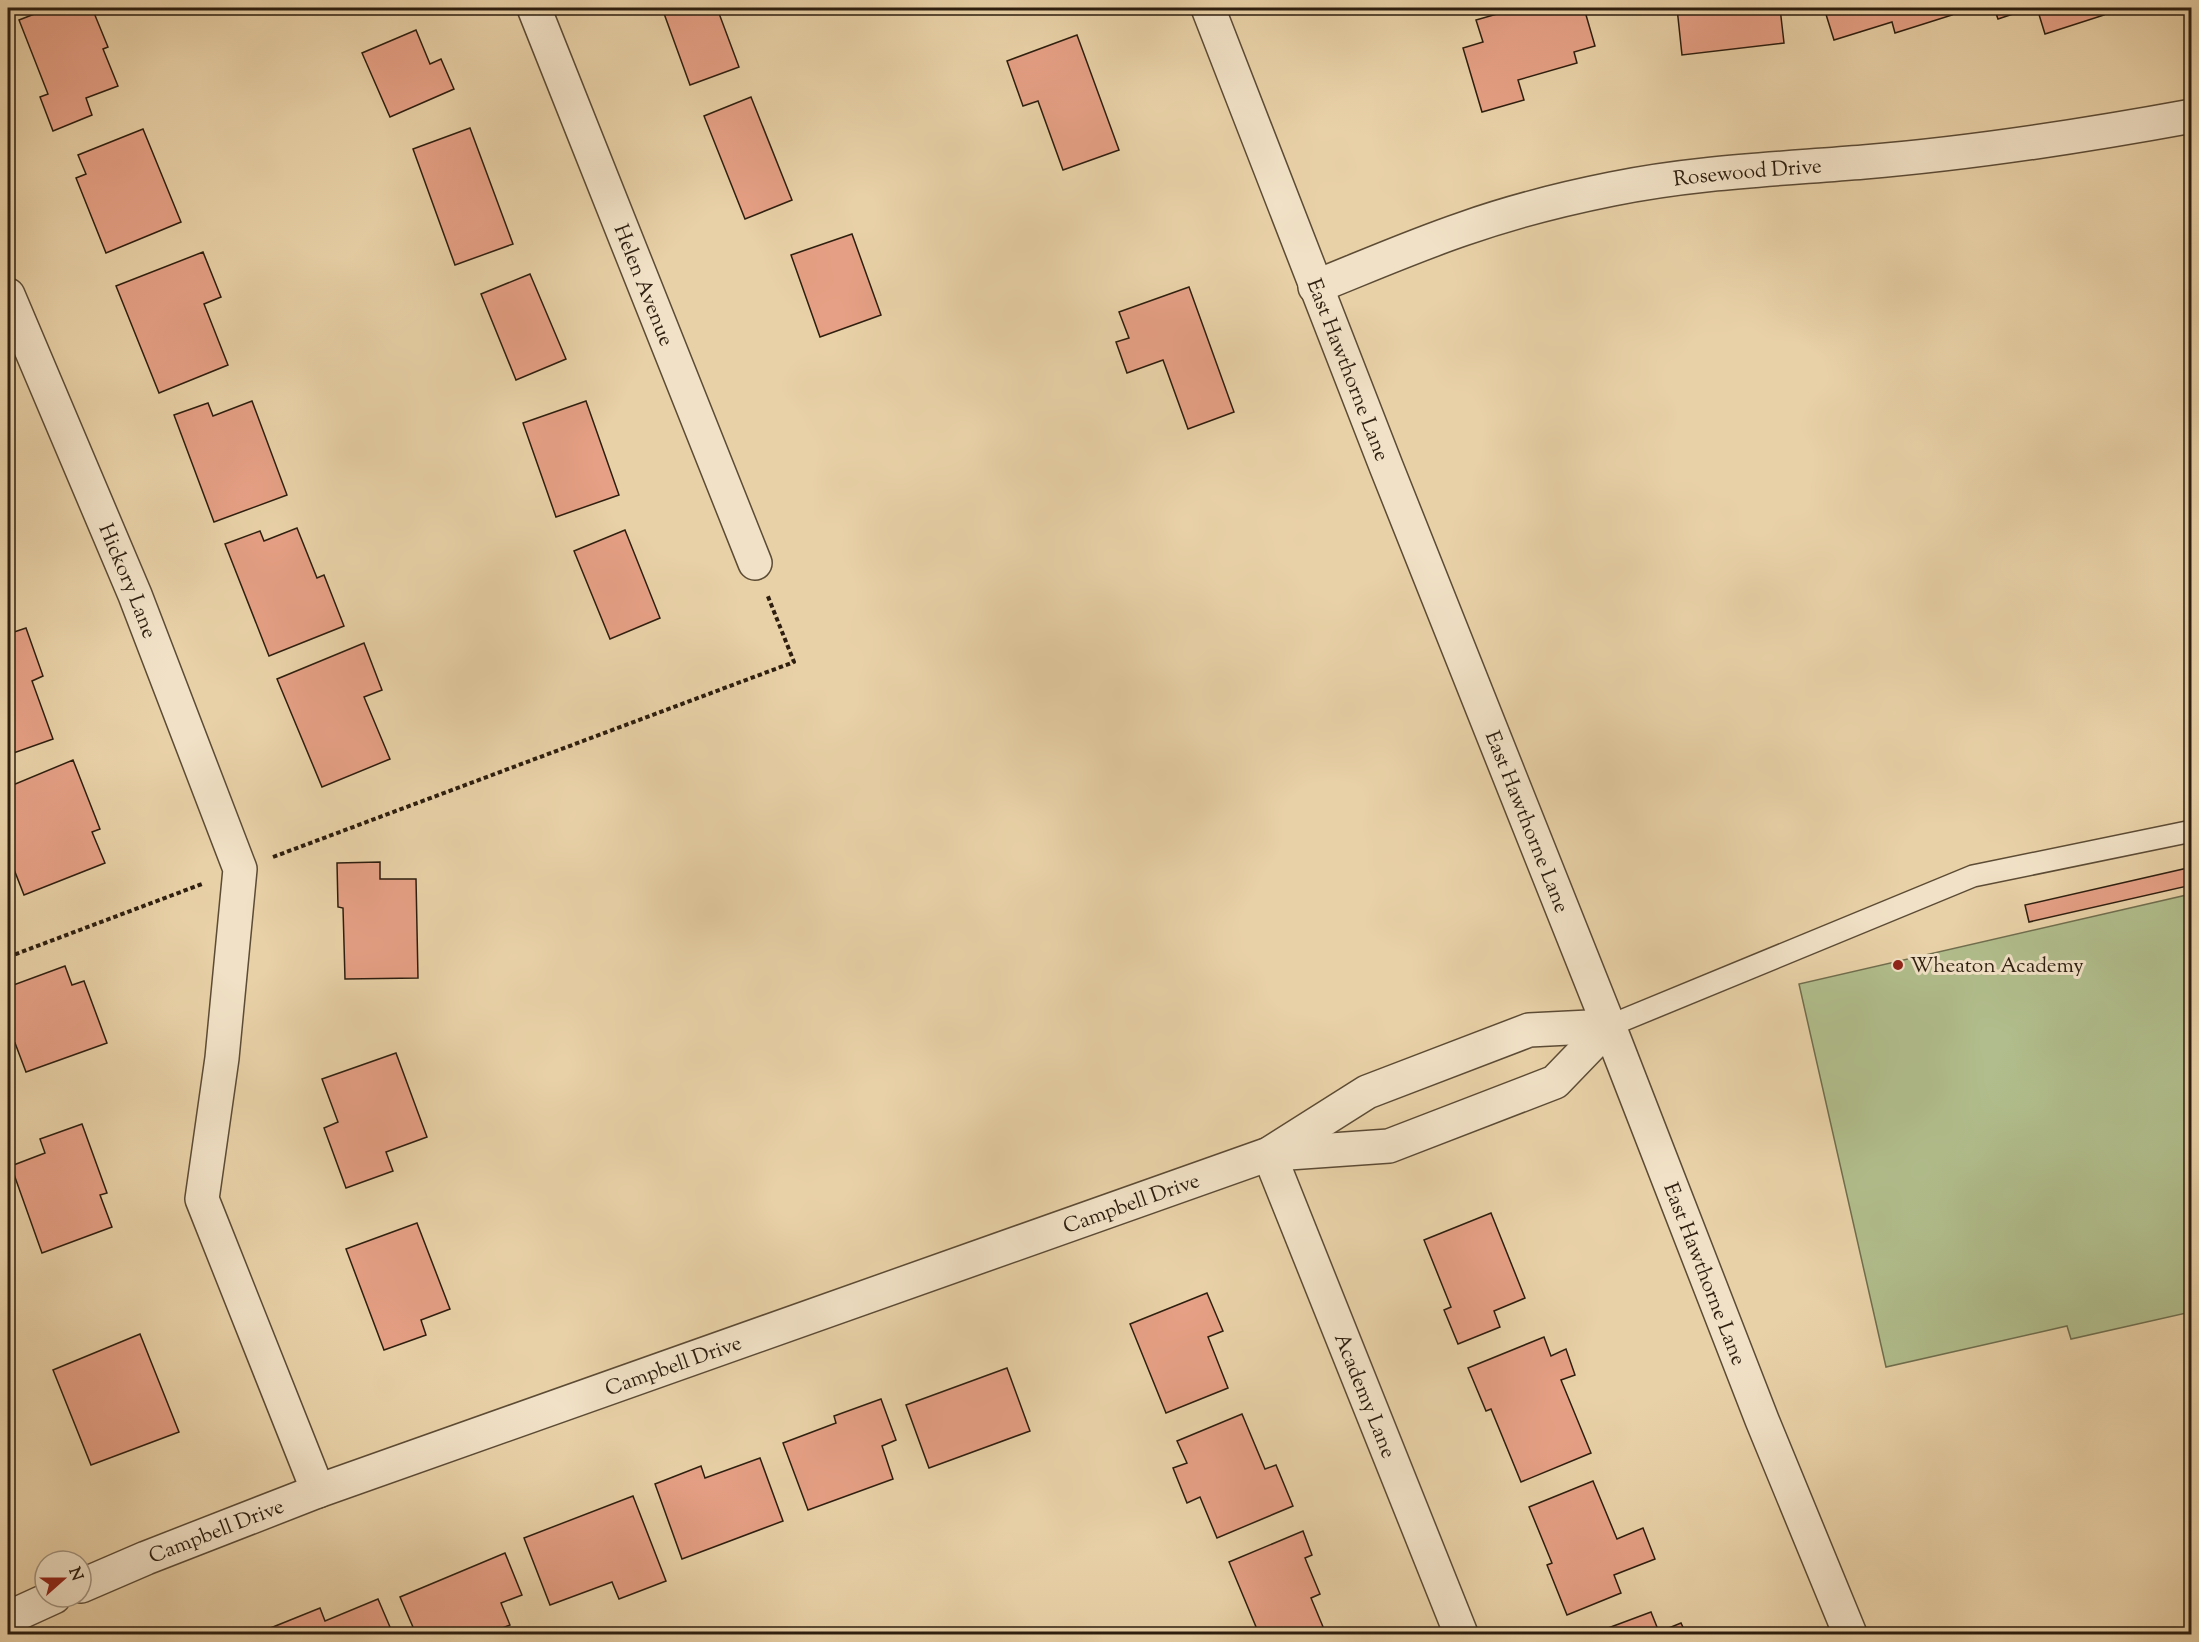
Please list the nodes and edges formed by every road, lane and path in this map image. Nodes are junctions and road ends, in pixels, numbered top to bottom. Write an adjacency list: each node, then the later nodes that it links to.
1 (534, 8): 6 (street, Helen Avenue)
2 (1208, 8): 4 (street, East Hawthorne Lane)
3 (2192, 116): 4 (street, Rosewood Drive)
4 (1316, 286): 10 (street, East Hawthorne Lane)
5 (8, 296): 8 (street, Hickory Lane)
6 (755, 563): 8 (path)
7 (2192, 831): 10 (lane)
8 (240, 869): 9 (path); 12 (street)
9 (8, 957)
10 (1609, 1026): 11 (street, Campbell Drive); 11 (street, Campbell Drive); 17 (street, East Hawthorne Lane)
11 (1269, 1154): 12 (street, Campbell Drive); 16 (street, Academy Lane)
12 (318, 1491): 13 (street, Campbell Drive)
13 (93, 1581)
14 (33, 1607): 15 (street)
15 (8, 1618)
16 (1461, 1635)
17 (1850, 1635)

